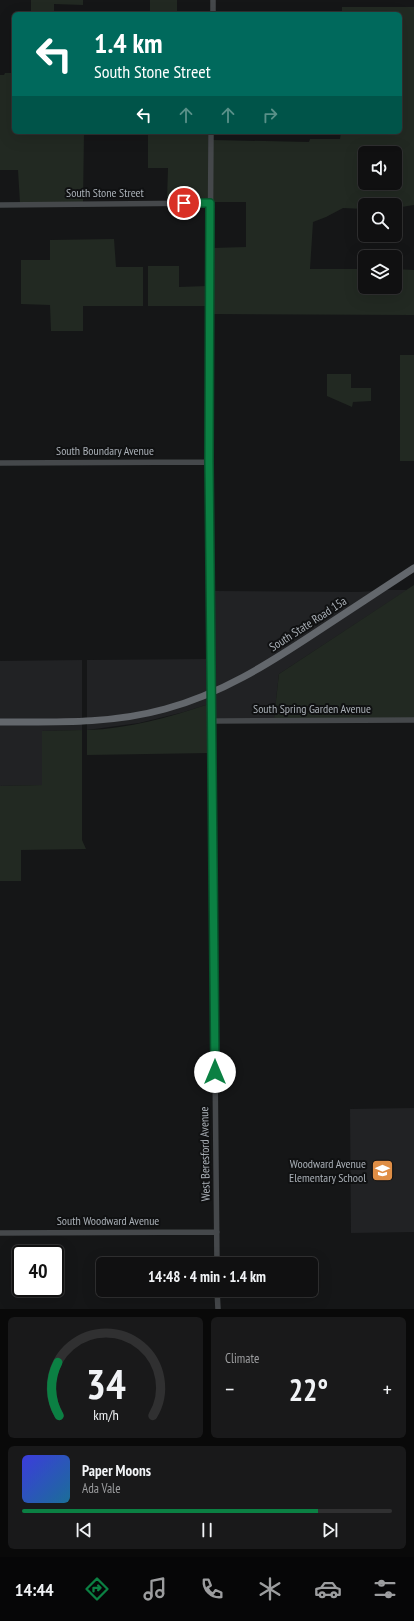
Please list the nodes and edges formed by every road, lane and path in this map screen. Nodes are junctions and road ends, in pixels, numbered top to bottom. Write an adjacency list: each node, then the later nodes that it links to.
1 (213, 0): 2 (street)
2 (213, 12)
3 (211, 134): 4 (street, West Beresford Avenue)
4 (210, 203): 5 (street, South Stone Street); 6 (street, West Beresford Avenue)
5 (0, 205)
6 (209, 462): 7 (street, South Boundary Avenue); 9 (street, West Beresford Avenue)
7 (0, 463)
8 (414, 568): 9 (highway, South State Road 15a)
9 (212, 693): 11 (street, West Beresford Avenue); 12 (highway)
10 (414, 720): 11 (street, South Spring Garden Avenue)
11 (211, 721): 13 (street, West Beresford Avenue)
12 (0, 722)
13 (217, 1232): 14 (street, South Woodward Avenue); 15 (street, West Beresford Avenue)
14 (0, 1233)
15 (217, 1257)
16 (218, 1297): 17 (street)
17 (218, 1309)

